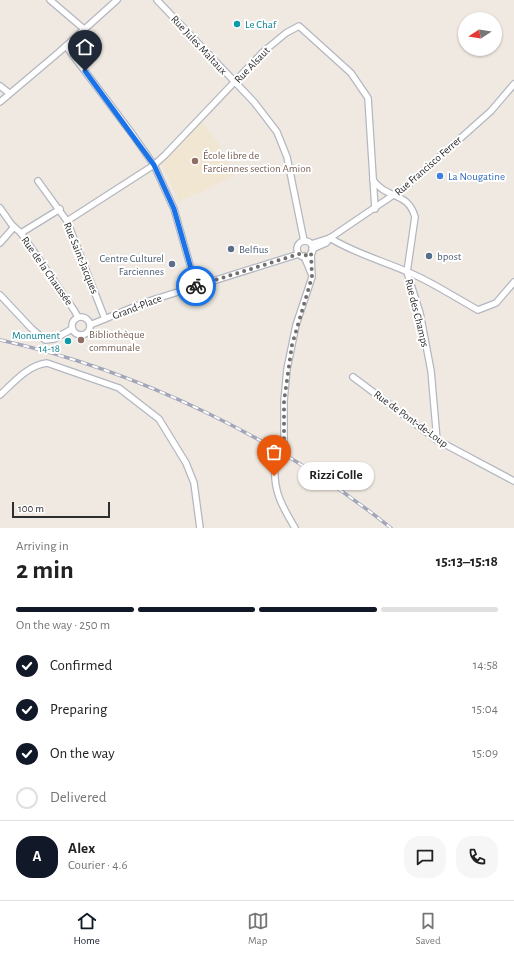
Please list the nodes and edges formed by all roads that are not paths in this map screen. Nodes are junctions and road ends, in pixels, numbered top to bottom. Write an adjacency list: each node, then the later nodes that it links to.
1 (50, 0): 4 (street)
2 (117, 0): 4 (street)
3 (157, 0): 6 (street, Rue Jules Maltaux)
4 (84, 29): 5 (street)
5 (66, 46): 9 (street); 11 (street)
6 (236, 83): 11 (street, Rue Alsaut); 12 (street, Rue Alsaut); 22 (street, Rue Jules Maltaux)
7 (514, 84): 14 (street, Rue Francisco Ferrer)
8 (0, 86): 9 (street)
9 (9, 93): 10 (street)
10 (0, 102)
11 (154, 165): 18 (street, Rue Alsaut); 29 (street)
12 (373, 180): 14 (street); 17 (street, Rue Alsaut)
13 (38, 181): 16 (street, Rue Saint-Jacques)
14 (395, 195): 17 (street, Rue Francisco Ferrer); 26 (street, Rue des Champs)
15 (0, 208): 19 (street, Rue de la Chaussée)
16 (60, 209): 18 (street, Rue Saint-Jacques); 20 (street)
17 (375, 209): 21 (street, Rue Francisco Ferrer)
18 (67, 221): 32 (street, Rue Saint-Jacques)
19 (14, 227): 20 (street, Rue de la Chaussée); 23 (street)
20 (21, 233): 31 (street, Rue de la Chaussée)
21 (330, 238): 24 (street, Rue Francisco Ferrer); 26 (street)
22 (304, 241): 24 (street); 25 (street)
23 (0, 243)
24 (311, 249): 25 (street, Rue Francisco Ferrer); 27 (street)
25 (302, 255): 27 (street); 29 (street, Grand-Place)
26 (407, 272): 28 (street); 37 (street, Rue des Champs)
27 (312, 277): 40 (street, bridge)
28 (514, 282)
29 (196, 286): 32 (street, Grand-Place)
30 (0, 295): 34 (street)
31 (78, 317): 33 (street); 34 (street)
32 (105, 319): 33 (street, Grand-Place)
33 (90, 324): 34 (street)
34 (72, 329)
35 (353, 377): 37 (street, Rue de Pont-de-Loup)
36 (1, 392): 39 (street)
37 (437, 440): 38 (street, Rue de Pont-de-Loup)
38 (514, 481)
39 (200, 528)
40 (295, 528)

